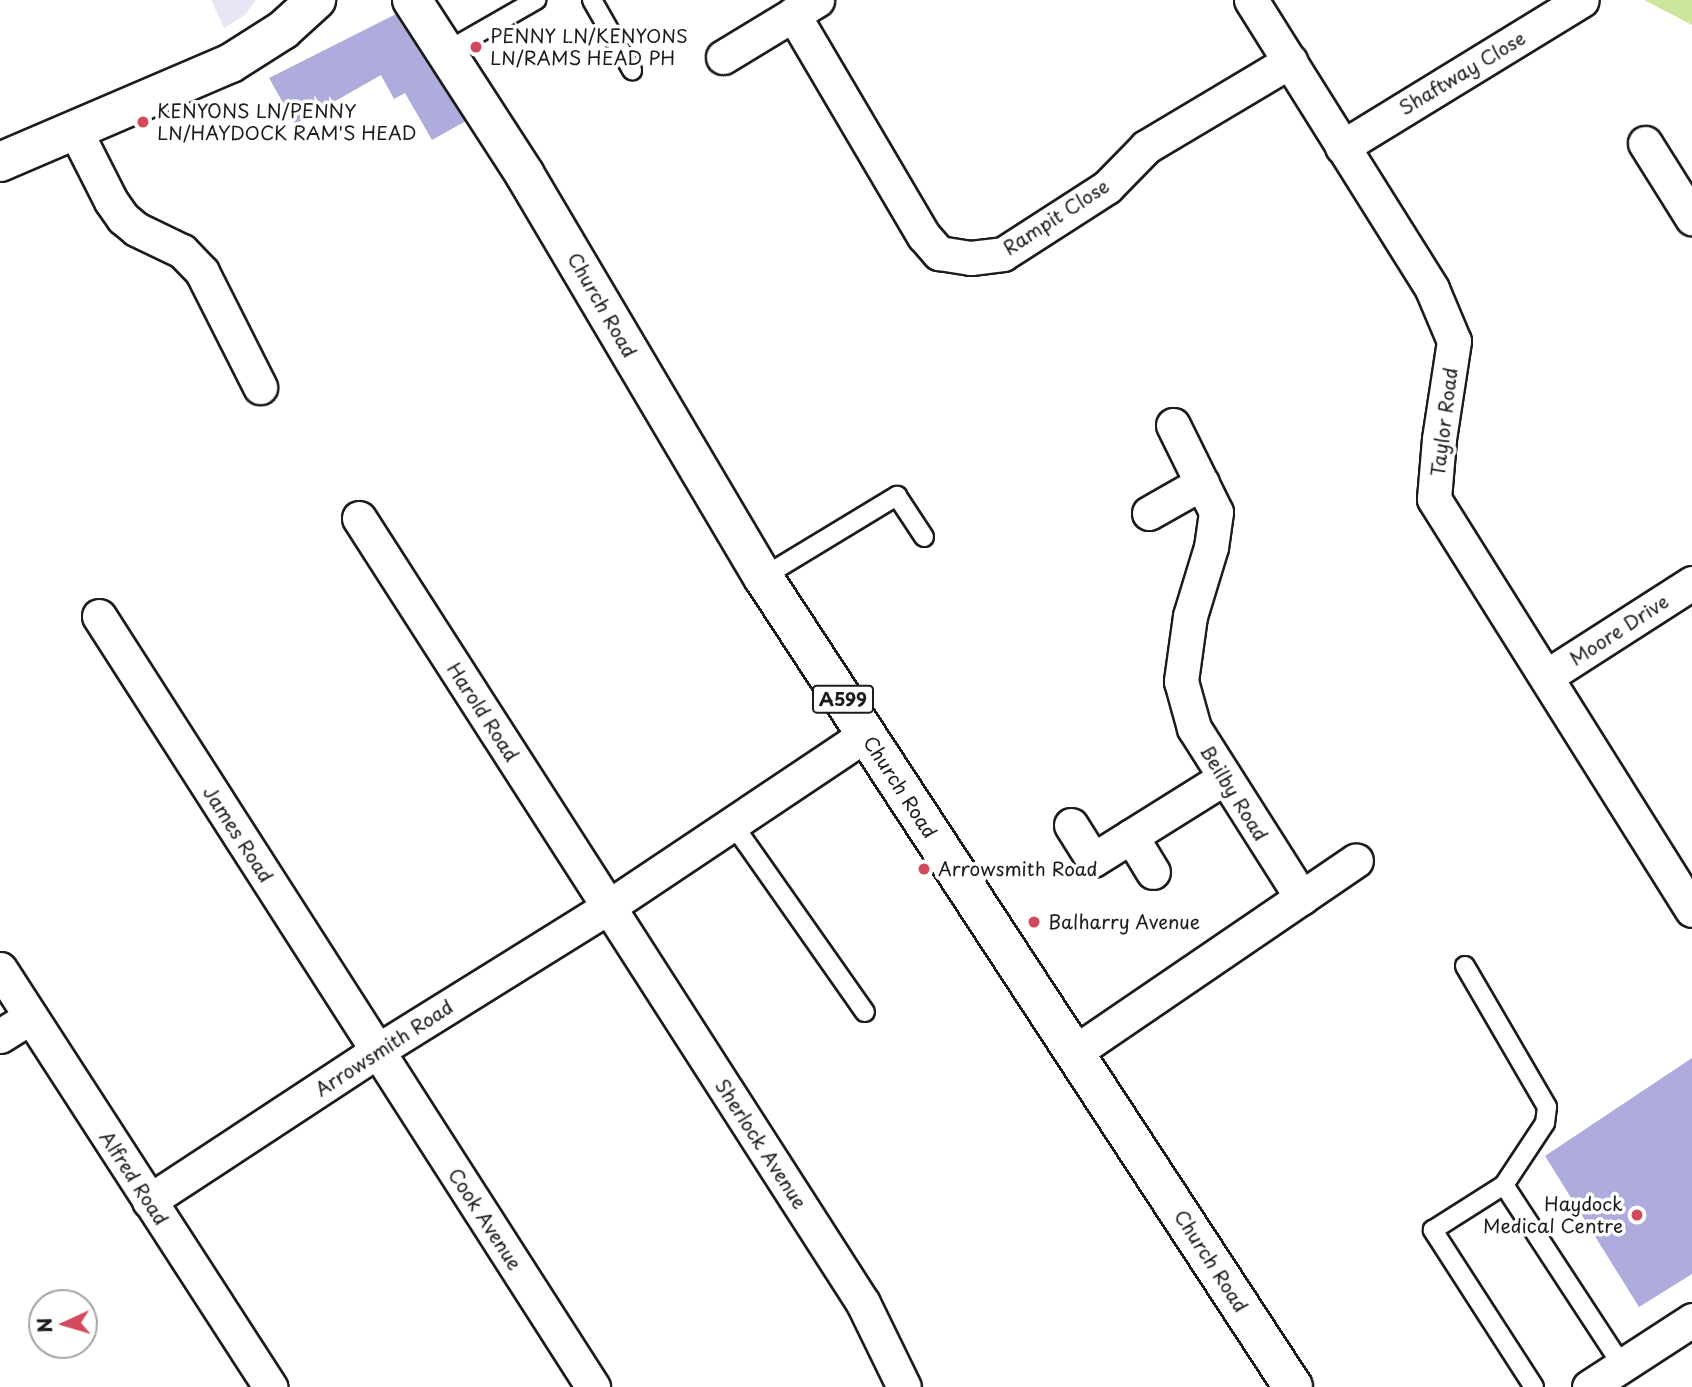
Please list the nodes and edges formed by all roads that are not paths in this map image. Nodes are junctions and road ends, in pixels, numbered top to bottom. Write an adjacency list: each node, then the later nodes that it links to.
1 (316, 0): 12 (main road)
2 (412, 0): 8 (main road, Church Road / A599)
3 (536, 0): 8 (lane)
4 (592, 0): 11 (lane)
5 (1251, 0): 10 (street, Taylor Road)
6 (1582, 0): 14 (street, Shaftway Close)
7 (805, 7): 9 (street, Rampit Close); 10 (street, Rampit Close)
8 (447, 51): 23 (main road, Church Road / A599)
9 (723, 57)
10 (1290, 61): 14 (street, Taylor Road)
11 (632, 70)
12 (76, 132): 15 (main road); 17 (street)
13 (1645, 143): 16 (street)
14 (1342, 147): 26 (street, Taylor Road)
15 (0, 162)
16 (1692, 218)
17 (262, 386)
18 (1173, 425): 19 (street)
19 (1202, 483): 20 (street); 28 (street, Beilby Road)
20 (1149, 513)
21 (359, 518): 35 (street, Harold Road)
22 (924, 537): 23 (lane)
23 (763, 577): 27 (main road, Church Road / A599)
24 (1692, 583): 26 (street, Moore Drive)
25 (99, 617): 42 (street, James Road)
26 (1547, 677): 36 (street, Taylor Road)
27 (866, 734): 29 (street, Arrowsmith Road); 43 (main road, Church Road / A599)
28 (1224, 778): 31 (street); 34 (street, Beilby Road)
29 (732, 823): 35 (street, Arrowsmith Road); 39 (lane)
30 (1072, 825): 31 (street)
31 (1131, 836): 33 (street)
32 (1356, 860): 34 (street)
33 (1153, 872)
34 (1302, 898): 43 (street)
35 (608, 907): 42 (street, Arrowsmith Road); 50 (street, Sherlock Avenue)
36 (1692, 910)
37 (1465, 966): 44 (lane)
38 (0, 969): 40 (street, Alfred Road)
39 (865, 1012)
40 (30, 1017): 41 (street); 45 (street, Alfred Road)
41 (0, 1036)
42 (377, 1051): 45 (street, Arrowsmith Road); 49 (street, Cook Avenue)
43 (1075, 1052): 51 (main road, Church Road / A599)
44 (1504, 1185): 47 (lane); 52 (lane)
45 (149, 1200): 48 (street, Alfred Road)
46 (1692, 1321): 47 (street)
47 (1622, 1365): 53 (street)
48 (270, 1387)
49 (593, 1387)
50 (904, 1387)
51 (1293, 1387)
52 (1534, 1387)
53 (1589, 1387)

